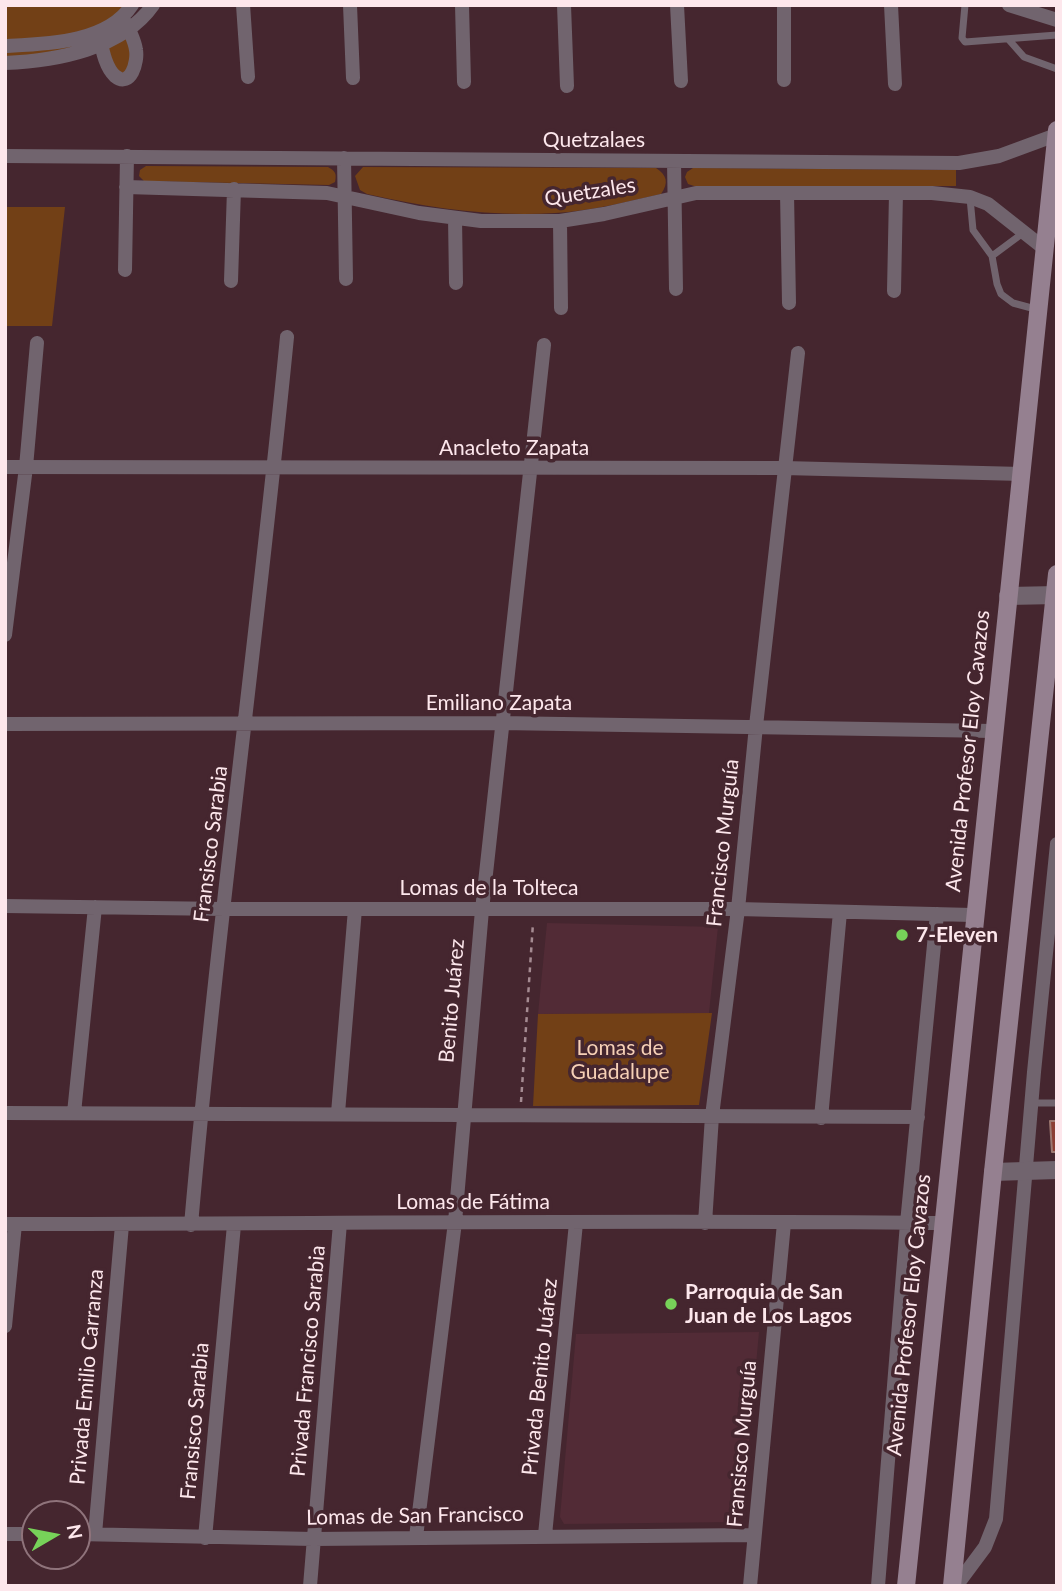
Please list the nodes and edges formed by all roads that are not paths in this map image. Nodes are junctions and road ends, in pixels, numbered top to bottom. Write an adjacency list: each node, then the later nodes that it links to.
1 (153, 5): 11 (street)
2 (243, 5): 19 (street)
3 (350, 5): 20 (street)
4 (462, 5): 23 (street)
5 (564, 5): 25 (street)
6 (677, 5): 22 (street)
7 (784, 5): 21 (street)
8 (891, 5): 24 (street)
9 (965, 5): 15 (lane)
10 (1009, 5): 12 (street)
11 (129, 18): 14 (street); 14 (street)
12 (1057, 20)
13 (1057, 35): 15 (lane)
14 (100, 37): 16 (street); 17 (street)
15 (1009, 40): 18 (lane)
16 (5, 46)
17 (5, 63)
18 (1057, 69)
19 (248, 77)
20 (353, 78)
21 (784, 80)
22 (681, 81)
23 (464, 82)
24 (895, 85)
25 (567, 86)
26 (1057, 132): 30 (street, Quetzalaes); 41 (main road, Avenida Profesor Eloy Cavazos)
27 (5, 156): 28 (street, Quetzalaes)
28 (127, 156): 29 (street, Quetzalaes); 31 (street)
29 (344, 158): 30 (street, Quetzalaes); 35 (street)
30 (674, 161): 37 (street)
31 (126, 187): 32 (street, Quetzales); 43 (street)
32 (234, 189): 35 (street, Quetzales); 45 (street)
33 (788, 193): 34 (street, Quetzales); 37 (street, Quetzales); 49 (street)
34 (896, 193): 36 (street, Quetzales); 48 (street)
35 (344, 196): 38 (street, Quetzales); 44 (street)
36 (970, 197): 40 (street, Quetzales); 42 (lane)
37 (673, 199): 39 (street, Quetzales); 47 (street)
38 (455, 218): 39 (street, Quetzales); 46 (street)
39 (560, 220): 50 (street)
40 (1023, 233): 41 (street, Quetzales); 42 (lane)
41 (1045, 249): 51 (main road, Avenida Profesor Eloy Cavazos)
42 (992, 256): 51 (lane)
43 (125, 270)
44 (346, 279)
45 (231, 281)
46 (456, 283)
47 (676, 289)
48 (894, 291)
49 (789, 303)
50 (561, 308)
51 (1039, 310): 61 (main road, Avenida Profesor Eloy Cavazos)
52 (287, 337): 58 (street)
53 (37, 343): 57 (street)
54 (544, 345): 60 (street)
55 (798, 353): 59 (street, Francisco Murguía)
56 (5, 467): 57 (street, Anacleto Zapata)
57 (26, 467): 58 (street, Anacleto Zapata); 65 (street)
58 (274, 468): 60 (street, Anacleto Zapata); 68 (street, Fransisco Sarabia)
59 (784, 468): 60 (street, Anacleto Zapata); 61 (street, Anacleto Zapata); 69 (street, Francisco Murguía)
60 (532, 469): 66 (street, Benito Juárez)
61 (1022, 474): 64 (main road, Avenida Profesor Eloy Cavazos)
62 (1057, 574): 63 (main road)
63 (1056, 595): 64 (street); 95 (main road)
64 (1008, 596): 70 (main road, Avenida Profesor Eloy Cavazos)
65 (5, 635)
66 (501, 723): 68 (street, Emiliano Zapata); 69 (street, Emiliano Zapata); 77 (street, Benito Juárez)
67 (5, 724): 68 (street, Emiliano Zapata)
68 (246, 725): 74 (street, Fransisco Sarabia)
69 (755, 726): 70 (street, Emiliano Zapata); 76 (street, Francisco Murguía)
70 (993, 731): 81 (main road, Avenida Profesor Eloy Cavazos)
71 (1057, 844): 79 (street)
72 (5, 906): 73 (street, Lomas de la Tolteca)
73 (95, 907): 74 (street, Lomas de la Tolteca); 86 (street)
74 (225, 909): 75 (street, Lomas de la Tolteca); 87 (street, Fransisco Sarabia)
75 (355, 909): 77 (street, Lomas de la Tolteca); 88 (street)
76 (738, 909): 77 (street, Lomas de la Tolteca); 78 (street, Lomas de la Tolteca); 90 (street, Francisco Murguía)
77 (482, 910): 89 (street, Benito Juárez)
78 (840, 912): 80 (street, Lomas de la Tolteca); 92 (street)
79 (1053, 913): 82 (street)
80 (937, 914): 81 (street, Lomas de la Tolteca); 91 (street)
81 (972, 915): 102 (main road, Avenida Profesor Eloy Cavazos)
82 (1051, 973): 83 (street)
83 (1032, 1103): 84 (lane); 94 (street)
84 (1057, 1103)
85 (5, 1113): 86 (street)
86 (74, 1113): 87 (street)
87 (200, 1114): 88 (street); 105 (street, Fransisco Sarabia)
88 (338, 1114): 89 (street)
89 (463, 1114): 90 (street); 96 (street, Benito Juárez)
90 (712, 1116): 92 (street); 99 (street, Francisco Murguía)
91 (918, 1117): 92 (street); 101 (street)
92 (821, 1118)
93 (1057, 1170): 94 (street)
94 (1026, 1171): 95 (street); 119 (street)
95 (993, 1172): 119 (main road)
96 (455, 1222): 97 (street, Lomas de Fátima); 98 (street, Lomas de Fátima); 112 (street, Benito Juárez)
97 (340, 1223): 106 (street, Lomas de Fátima); 114 (street, Privada Francisco Sarabia)
98 (576, 1223): 99 (street, Lomas de Fátima); 110 (street, Privada Benito Juárez)
99 (705, 1223): 100 (street, Lomas de Fátima)
100 (784, 1223): 101 (street, Lomas de Fátima); 111 (street, Fransisco Murguía)
101 (907, 1223): 102 (street, Lomas de Fátima); 117 (street)
102 (940, 1223): 118 (main road, Avenida Profesor Eloy Cavazos)
103 (10, 1224): 104 (street, Lomas de Fátima); 107 (street)
104 (122, 1225): 105 (street, Lomas de Fátima); 109 (street, Privada Emilio Carranza)
105 (191, 1225): 106 (street, Lomas de Fátima)
106 (234, 1225): 113 (street, Fransisco Sarabia)
107 (5, 1326)
108 (91, 1534): 109 (street, Lomas de San Francisco)
109 (95, 1534): 113 (street, Lomas de San Francisco)
110 (545, 1535): 111 (street, Lomas de San Francisco); 112 (street, Lomas de San Francisco)
111 (754, 1535): 116 (street, Fransisco Murguía)
112 (416, 1537): 114 (street, Lomas de San Francisco)
113 (205, 1538): 114 (street, Lomas de San Francisco)
114 (313, 1539): 115 (street, Privada Francisco Sarabia)
115 (310, 1586)
116 (750, 1586)
117 (878, 1586)
118 (906, 1586)
119 (954, 1586)

